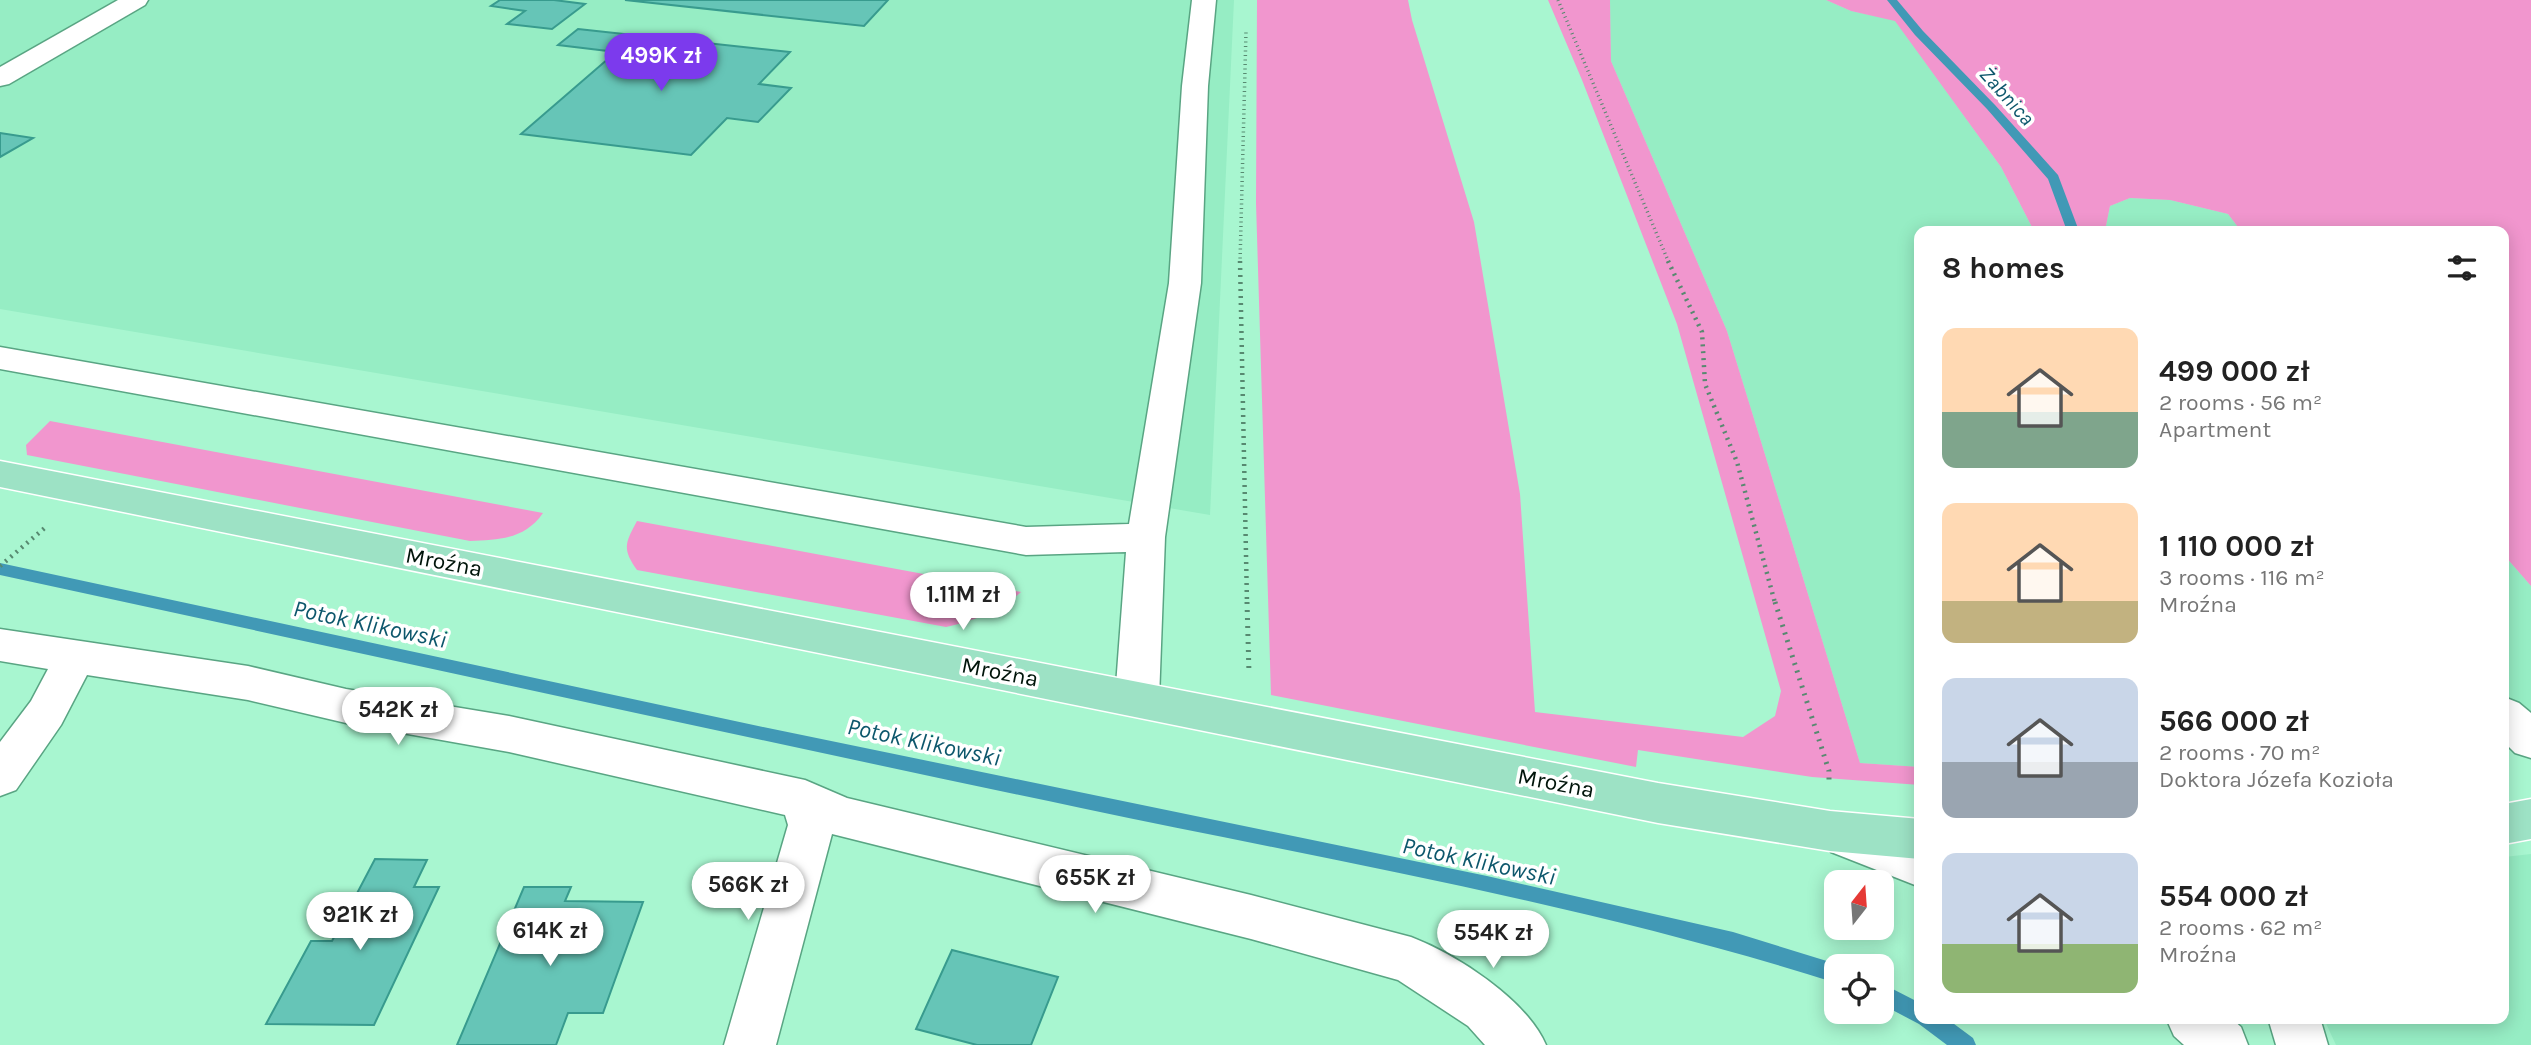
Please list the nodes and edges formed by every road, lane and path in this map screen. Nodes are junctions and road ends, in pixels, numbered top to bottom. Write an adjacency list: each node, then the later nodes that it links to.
1 (136, 0): 5 (street)
2 (1203, 0): 9 (street)
3 (1559, 0): 21 (path)
4 (1246, 27): 15 (path)
5 (0, 78)
6 (0, 358): 9 (street)
7 (0, 474): 13 (main road, Mroźna)
8 (35, 537): 10 (path)
9 (1146, 537): 13 (street)
10 (0, 566)
11 (0, 645): 12 (street)
12 (76, 656): 17 (street); 18 (street)
13 (1137, 699): 15 (main road, Mroźna)
14 (2509, 720): 16 (street)
15 (1250, 723): 21 (main road, Mroźna)
16 (2531, 740)
17 (0, 777)
18 (805, 800): 27 (street); 28 (street)
19 (2531, 819): 20 (main road)
20 (2509, 823)
21 (1830, 831): 22 (main road, Mroźna); 23 (street)
22 (1914, 838)
23 (1914, 864)
24 (2199, 1024): 29 (street)
25 (2223, 1024): 30 (street)
26 (2296, 1024): 31 (street)
27 (750, 1045)
28 (1520, 1045)
29 (2222, 1045)
30 (2237, 1045)
31 (2302, 1045)

